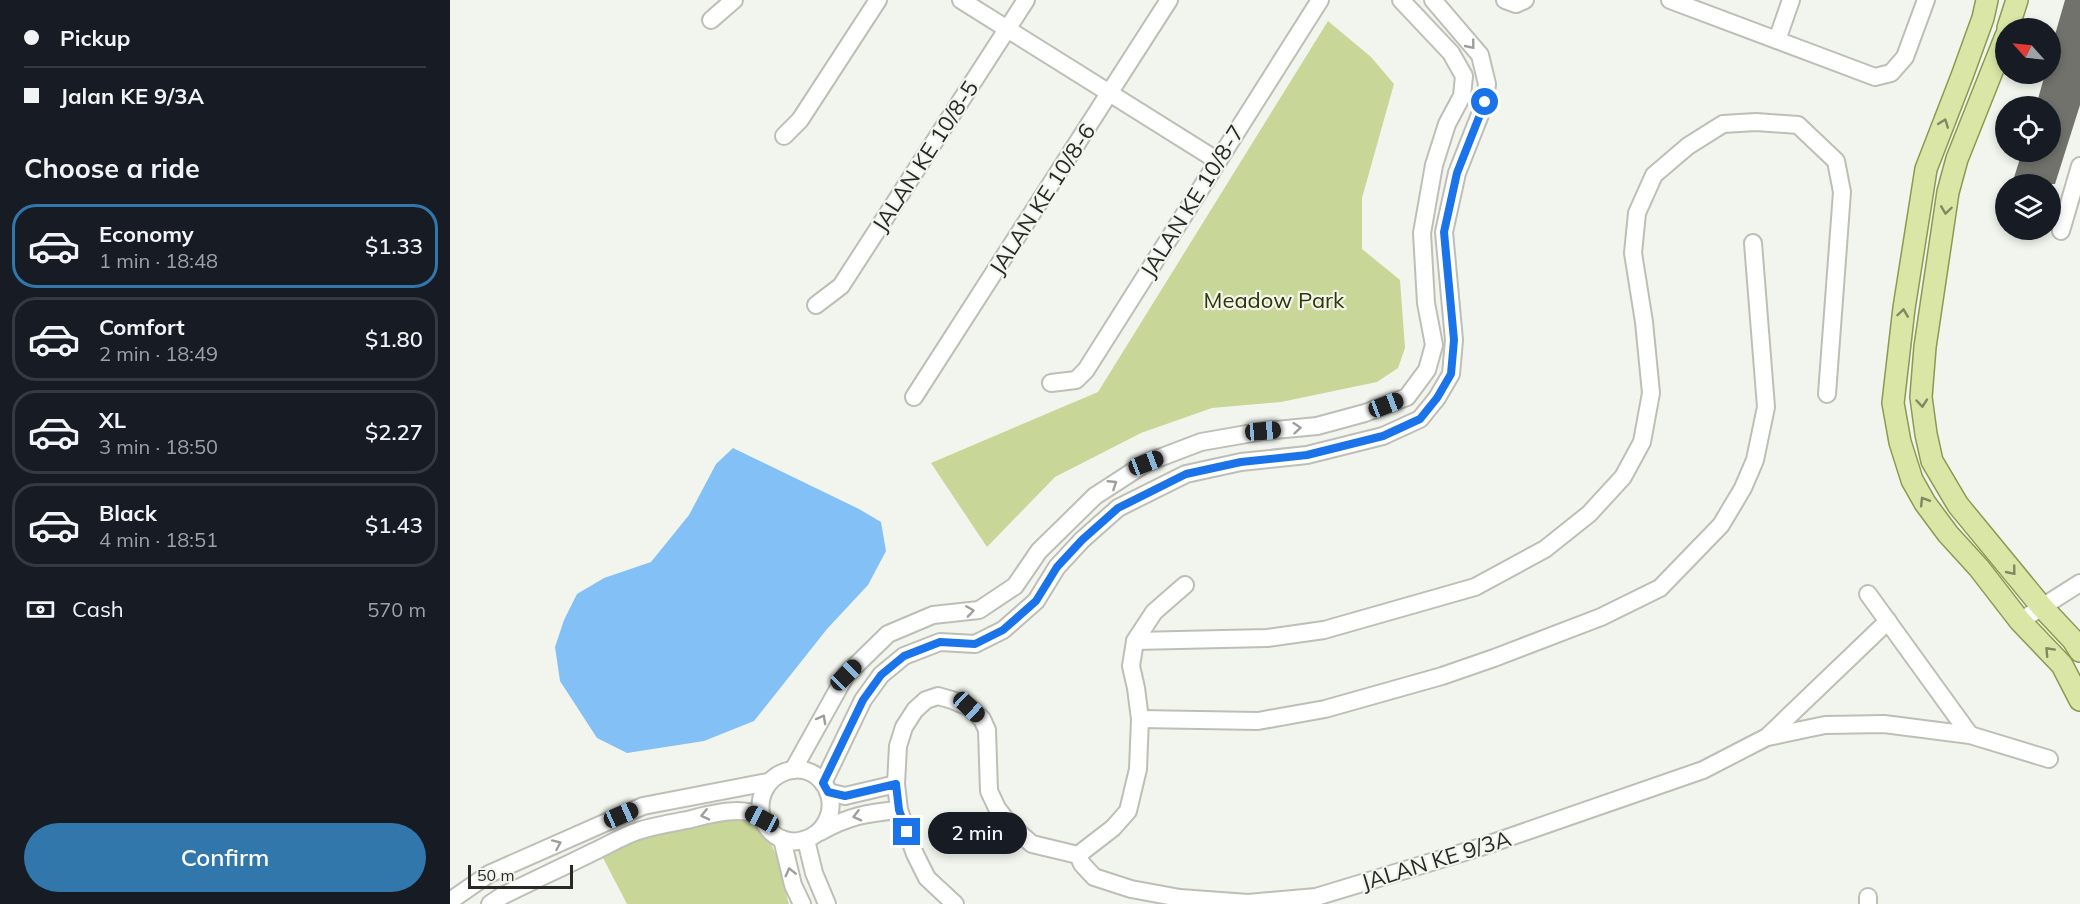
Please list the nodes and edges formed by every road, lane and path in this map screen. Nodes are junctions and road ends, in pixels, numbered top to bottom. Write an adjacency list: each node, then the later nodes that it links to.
1 (734, 0): 17 (street)
2 (878, 0): 22 (street)
3 (961, 0): 18 (street)
4 (1026, 0): 18 (street, JALAN KE 10/8-5)
5 (1169, 0): 21 (street, JALAN KE 10/8-6)
6 (1320, 0): 23 (street, JALAN KE 10/8-7)
7 (1401, 0): 44 (street, one-way to 7)
8 (1433, 0): 47 (street, one-way to 47)
9 (1505, 0): 10 (street)
10 (1525, 0)
11 (1670, 0): 19 (street)
12 (1791, 0): 19 (street)
13 (1926, 0): 19 (street)
14 (1987, 0): 36 (main road, one-way to 14)
15 (2017, 0): 16 (main road)
16 (2011, 18)
17 (711, 20)
18 (1007, 29): 21 (street); 27 (street, JALAN KE 10/8-5)
19 (1777, 40)
20 (1995, 64): 34 (main road, one-way to 34)
21 (1110, 93): 23 (street); 30 (street, JALAN KE 10/8-6)
22 (783, 136)
23 (1218, 161): 28 (street, JALAN KE 10/8-7)
24 (2080, 166): 25 (street)
25 (2061, 231)
26 (1753, 243): 40 (street)
27 (816, 305)
28 (1051, 383)
29 (1827, 394): 37 (street)
30 (914, 397)
31 (2080, 583): 34 (street)
32 (1185, 585): 37 (street)
33 (1868, 594): 35 (street)
34 (2042, 606): 36 (street); 38 (main road)
35 (1888, 621): 41 (street); 42 (street, JALAN KE 9/3A)
36 (2020, 621): 39 (main road, one-way to 36)
37 (1136, 641): 40 (street)
38 (2080, 651)
39 (2080, 700)
40 (1140, 719): 52 (street)
41 (1970, 735): 42 (street, JALAN KE 9/3A); 43 (street, JALAN KE 9/3A)
42 (1767, 737): 52 (street, JALAN KE 9/3A)
43 (2049, 759)
44 (793, 770): 45 (street); 47 (street)
45 (768, 782): 49 (street); 53 (street, one-way to 45)
46 (896, 784): 47 (street); 48 (street); 52 (street)
47 (826, 787): 50 (street)
48 (899, 810): 50 (street, one-way to 50); 57 (street)
49 (762, 819): 51 (street); 54 (street, one-way to 54)
50 (812, 836): 51 (street); 56 (street)
51 (782, 839): 55 (street, one-way to 51)
52 (1078, 855)
53 (450, 901)
54 (490, 904)
55 (802, 904)
56 (827, 904)
57 (955, 904)

